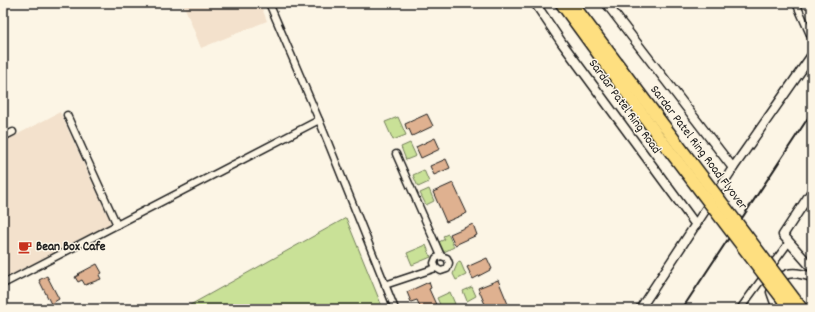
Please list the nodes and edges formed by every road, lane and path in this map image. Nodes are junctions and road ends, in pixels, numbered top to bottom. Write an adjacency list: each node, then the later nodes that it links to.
1 (269, 3): 10 (street)
2 (535, 3): 17 (street, Sardar Patel Ring Road)
3 (561, 3): 29 (highway, Sardar Patel Ring Road Flyover, bridge)
4 (572, 3): 30 (highway, Sardar Patel Ring Road Flyover, bridge)
5 (606, 3): 14 (street)
6 (796, 3): 7 (street)
7 (812, 39)
8 (812, 54): 14 (street)
9 (67, 116): 16 (street)
10 (319, 120): 16 (street); 24 (street)
11 (13, 132): 12 (street)
12 (3, 137)
13 (396, 154): 19 (street)
14 (733, 168): 17 (street)
15 (812, 192): 18 (street)
16 (118, 225): 23 (street)
17 (696, 225): 26 (street)
18 (789, 242): 21 (street); 27 (street)
19 (441, 256): 20 (street); 20 (street)
20 (436, 268): 24 (street)
21 (812, 268)
22 (812, 277): 28 (street)
23 (3, 284)
24 (385, 284): 25 (street)
25 (395, 309)
26 (640, 309)
27 (740, 309)
28 (777, 309)
29 (790, 309)
30 (802, 309)

